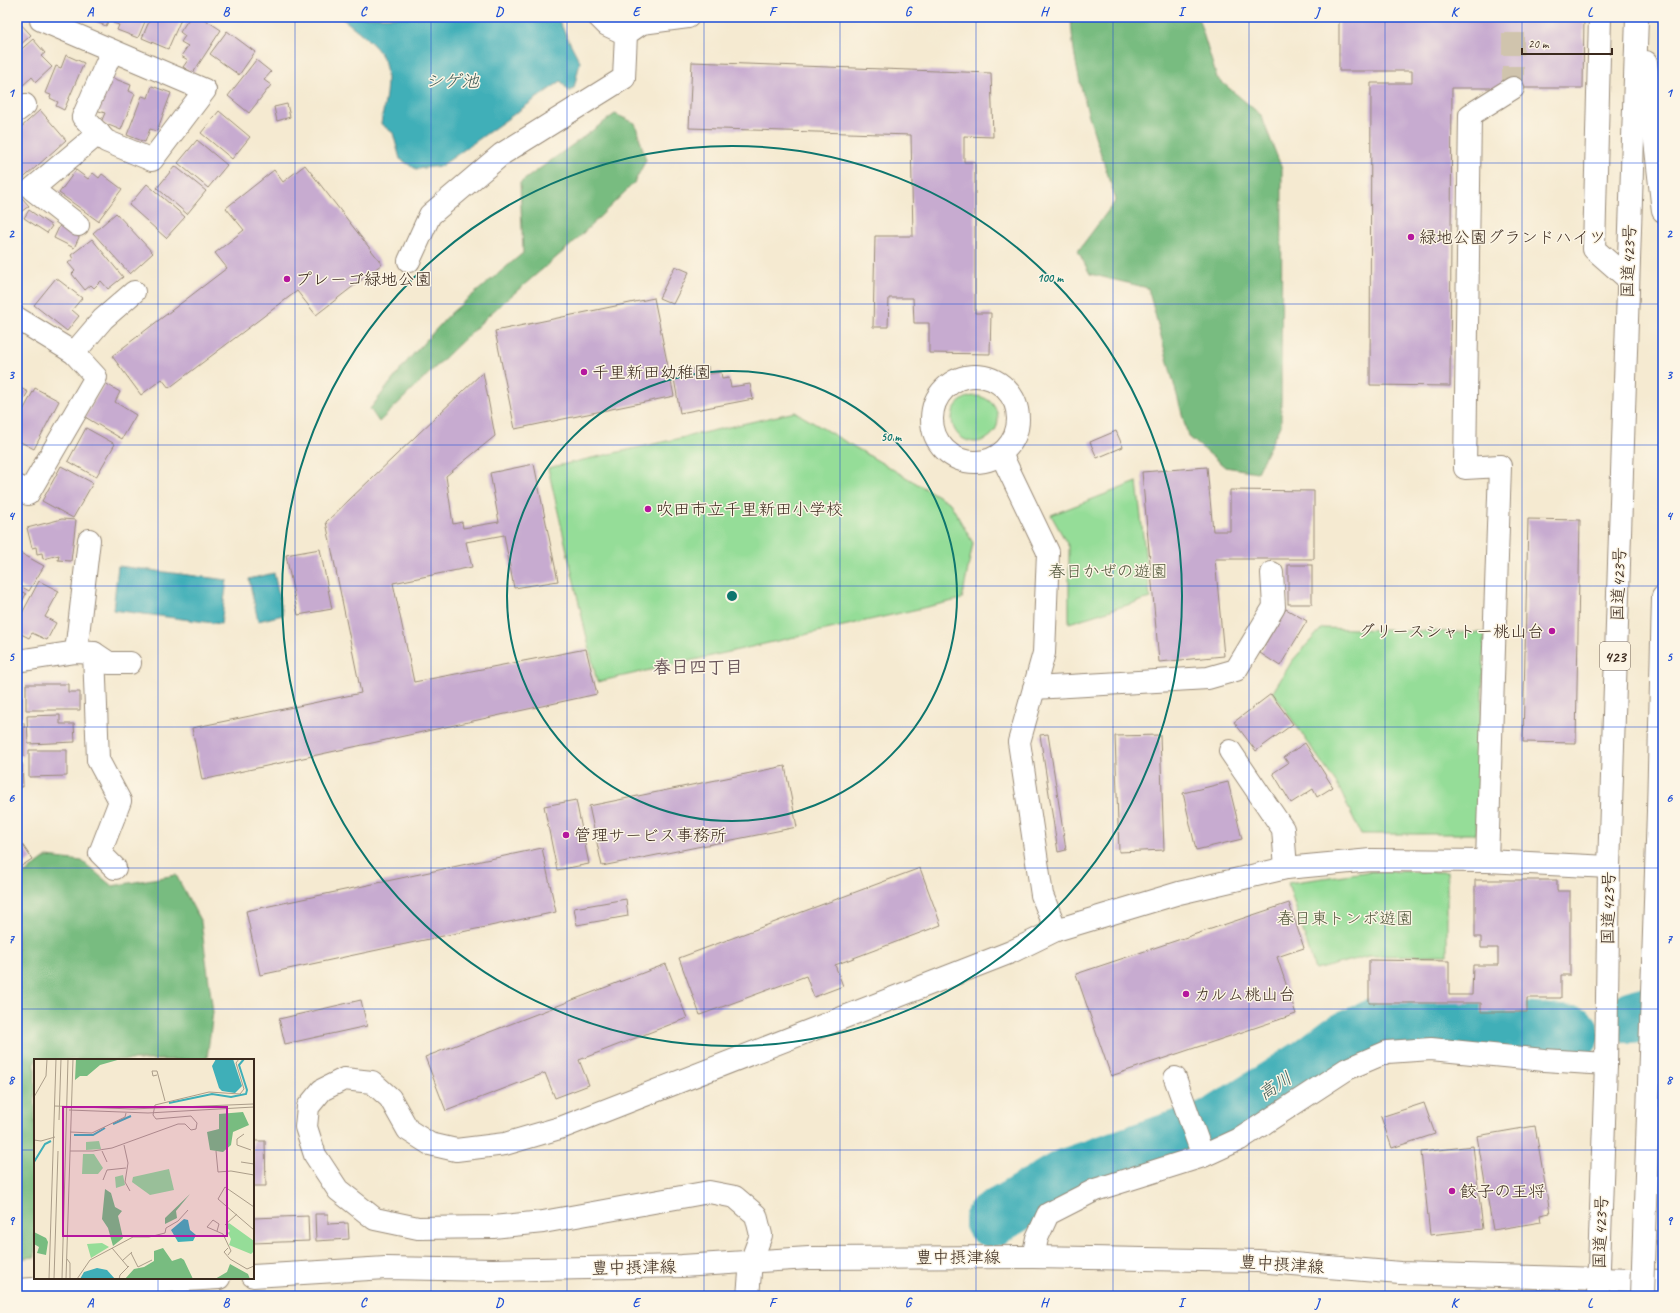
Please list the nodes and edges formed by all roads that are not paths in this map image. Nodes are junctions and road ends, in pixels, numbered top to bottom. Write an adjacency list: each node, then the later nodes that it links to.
1 (40, 17): 8 (main road)
2 (599, 17): 7 (main road)
3 (688, 17): 7 (main road)
4 (1600, 17): 14 (main road)
5 (1637, 17): 14 (main road, 国道423号 / 423)
6 (1641, 17): 11 (main road)
7 (626, 34): 13 (main road)
8 (112, 51): 10 (main road); 10 (main road)
9 (1512, 88): 28 (main road)
10 (98, 133): 12 (main road)
11 (1663, 211)
12 (78, 225)
13 (409, 261)
14 (1627, 278): 29 (main road, 国道423号 / 423)
15 (134, 292): 17 (main road)
16 (17, 318): 17 (main road)
17 (74, 353): 19 (main road)
18 (1001, 454): 26 (main road)
19 (17, 486)
20 (89, 540): 23 (main road)
21 (1272, 574): 26 (main road)
22 (1663, 597): 44 (main road, bridge)
23 (85, 653): 24 (main road); 25 (main road); 30 (main road)
24 (17, 661)
25 (130, 663)
26 (1034, 688): 32 (main road)
27 (1230, 751): 31 (main road)
28 (1487, 862): 29 (main road); 31 (main road)
29 (1609, 867): 33 (main road, 国道423号 / 423)
30 (115, 868)
31 (1286, 868): 32 (main road)
32 (1056, 930): 37 (main road)
33 (1606, 1064): 35 (main road); 41 (main road, 国道423号 / 423)
34 (1175, 1078): 35 (main road)
35 (1201, 1150): 36 (main road)
36 (1033, 1257): 37 (main road, 豊中摂津線); 41 (main road, 豊中摂津線)
37 (751, 1262): 38 (main road, 豊中摂津線); 43 (main road)
38 (254, 1276)
39 (202, 1279): 42 (main road)
40 (1663, 1281): 41 (main road, 豊中摂津線)
41 (1598, 1288)
42 (17, 1290)
43 (748, 1296)
44 (1642, 1296)

